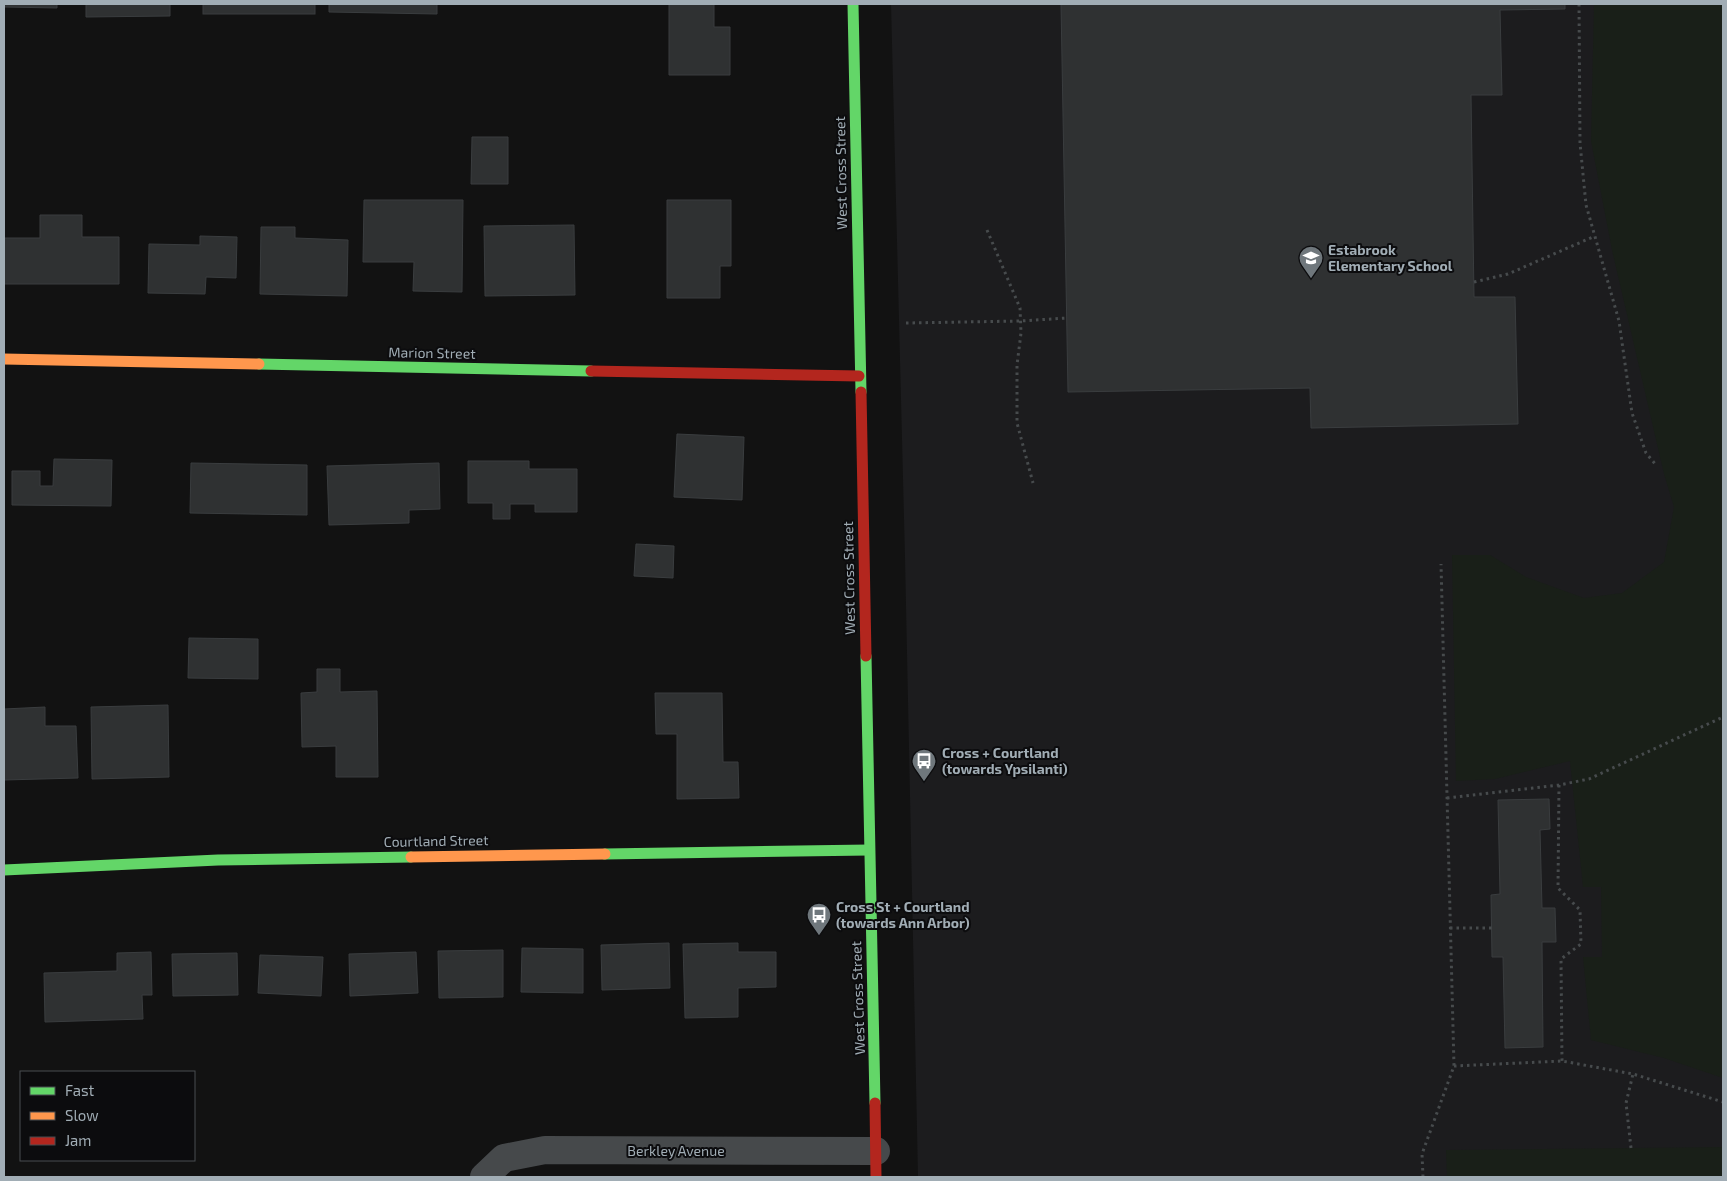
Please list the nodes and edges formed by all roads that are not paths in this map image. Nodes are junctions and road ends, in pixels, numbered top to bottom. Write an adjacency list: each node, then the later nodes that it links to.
1 (853, 4): 3 (street, West Cross Street)
2 (4, 359): 3 (street, Marion Street)
3 (859, 376): 4 (street, West Cross Street)
4 (869, 850): 5 (street, Courtland Street); 6 (street, West Cross Street)
5 (4, 870)
6 (876, 1164): 7 (street, Berkley Avenue)
7 (484, 1177)

